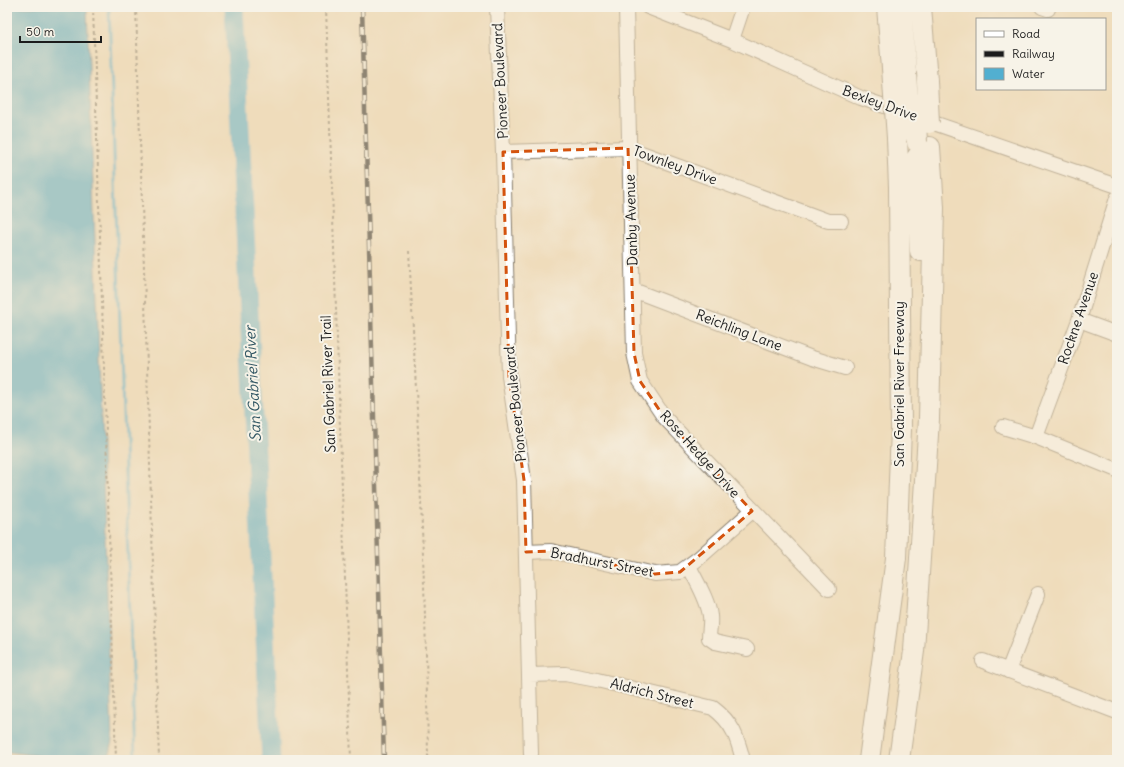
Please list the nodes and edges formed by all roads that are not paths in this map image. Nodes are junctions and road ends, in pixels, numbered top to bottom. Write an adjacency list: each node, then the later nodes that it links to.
1 (497, 7): 13 (street, Pioneer Boulevard)
2 (626, 7): 12 (street, Danby Avenue)
3 (648, 7): 9 (street, Bexley Drive)
4 (743, 7): 9 (street)
5 (887, 7): 10 (highway, San Gabriel River Freeway)
6 (901, 7): 10 (highway)
7 (908, 7): 10 (highway)
8 (921, 7): 10 (highway, San Gabriel River Freeway)
9 (732, 40): 14 (street, Bexley Drive)
10 (910, 75): 11 (highway, San Gabriel River Freeway, bridge); 11 (highway, San Gabriel River Freeway, bridge)
11 (913, 142): 36 (highway, San Gabriel River Freeway); 37 (highway, San Gabriel River Freeway)
12 (628, 148): 13 (street, Townley Drive); 16 (street, Townley Drive); 17 (street, Danby Avenue)
13 (503, 152): 25 (street, Pioneer Boulevard)
14 (1117, 186)
15 (1117, 198): 18 (street, Rockne Avenue)
16 (841, 221)
17 (633, 290): 20 (street, Reichling Lane); 24 (street, Rose Hedge Drive)
18 (1079, 320): 19 (street); 22 (street, Rockne Avenue)
19 (1117, 334)
20 (845, 368)
21 (1003, 427): 22 (street)
22 (1036, 437): 23 (street)
23 (1117, 470)
24 (752, 510): 26 (street, Bradhurst Street); 27 (street, Rose Hedge Drive)
25 (526, 552): 26 (street, Bradhurst Street); 32 (street, Pioneer Boulevard)
26 (688, 566): 29 (street)
27 (829, 589)
28 (1038, 594): 31 (street)
29 (746, 649)
30 (983, 661): 31 (street)
31 (1008, 671): 33 (street)
32 (529, 675): 34 (street, Pioneer Boulevard); 35 (street, Aldrich Street)
33 (1117, 712)
34 (531, 754)
35 (743, 760)
36 (869, 760)
37 (899, 760)

